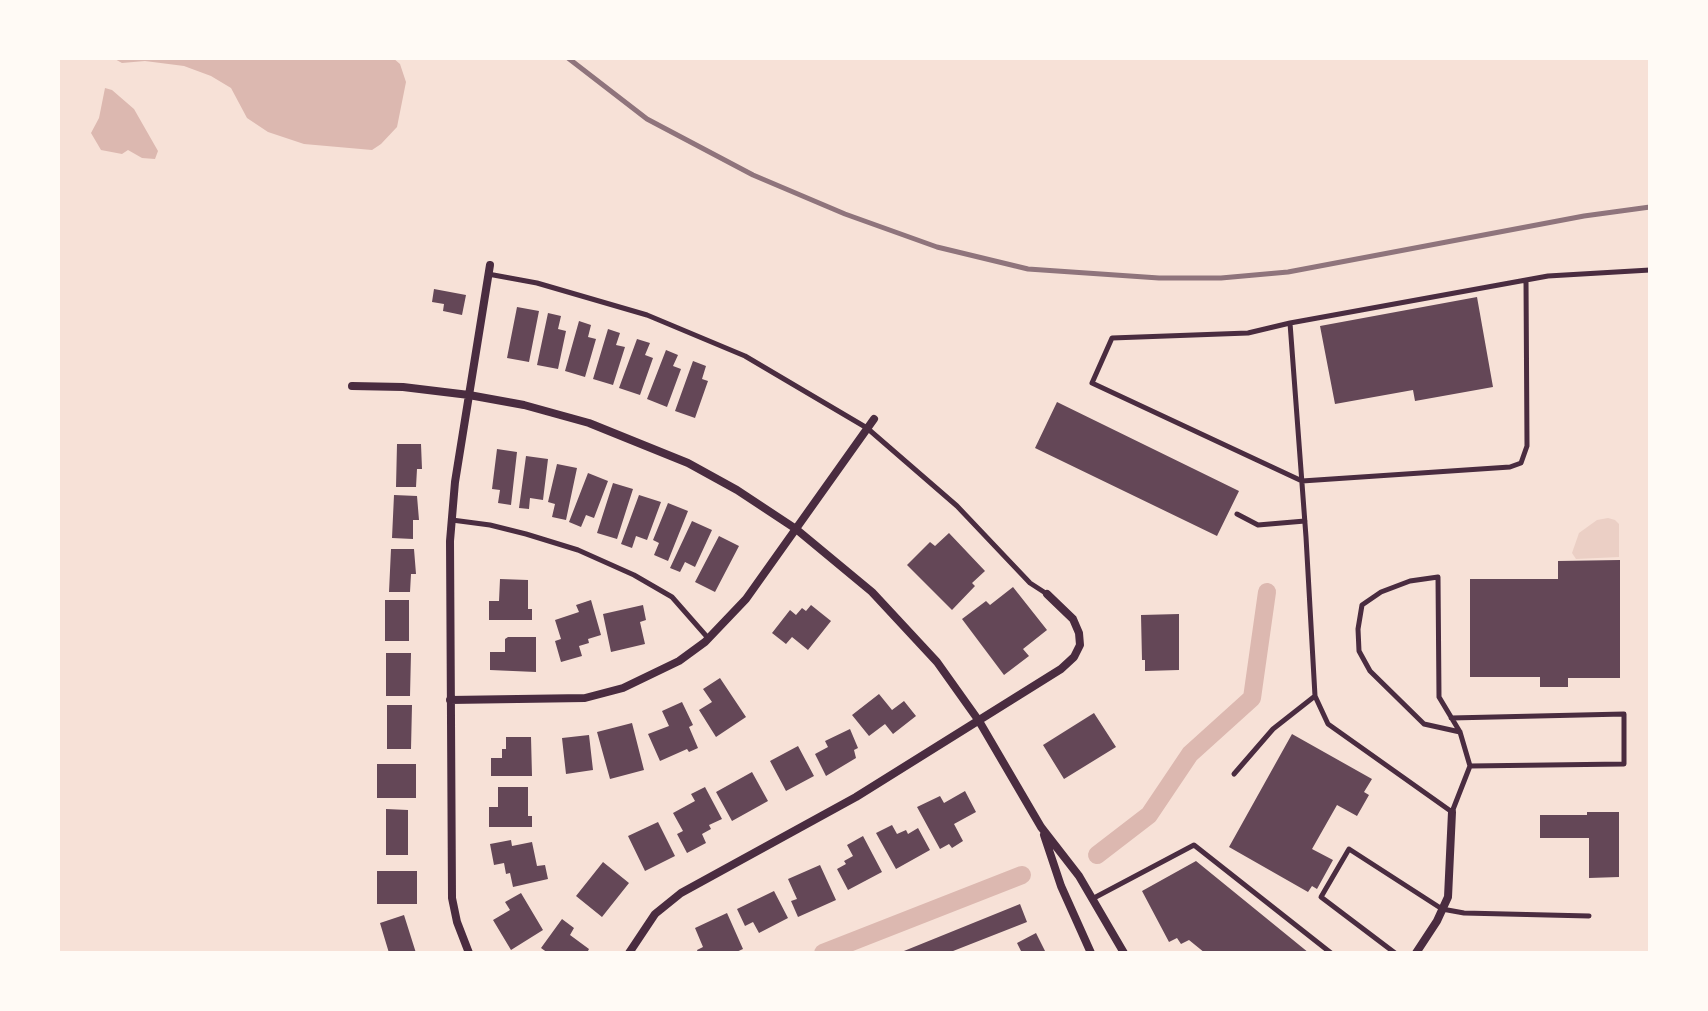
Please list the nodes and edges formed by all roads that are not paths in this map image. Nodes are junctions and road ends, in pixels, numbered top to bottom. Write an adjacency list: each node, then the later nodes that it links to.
1 (489, 270): 6 (street); 8 (lane)
2 (1650, 270): 3 (lane)
3 (1526, 280): 4 (lane); 9 (lane)
4 (1290, 323): 9 (lane); 9 (lane)
5 (352, 386): 6 (street)
6 (469, 395): 11 (street); 13 (street)
7 (874, 419): 8 (street)
8 (867, 428): 13 (street); 14 (lane)
9 (1302, 481): 12 (lane)
10 (1237, 514): 12 (lane)
11 (451, 520): 15 (lane); 17 (street)
12 (1305, 521): 16 (lane)
13 (794, 528): 15 (street); 19 (street)
14 (1047, 594): 19 (street)
15 (709, 639): 17 (street)
16 (1315, 696): 22 (lane); 23 (lane)
17 (450, 700): 28 (street)
18 (1451, 718): 20 (lane); 20 (lane); 21 (lane)
19 (979, 721): 24 (street); 29 (street)
20 (1460, 732): 21 (lane)
21 (1470, 766): 23 (lane)
22 (1234, 774)
23 (1452, 812): 26 (street)
24 (1041, 827): 25 (street); 30 (street)
25 (1092, 899): 31 (street); 32 (lane)
26 (1442, 909): 27 (lane); 33 (lane); 34 (street)
27 (1589, 916)
28 (469, 953)
29 (629, 953)
30 (1091, 953)
31 (1124, 953)
32 (1331, 953)
33 (1395, 953)
34 (1416, 953)

